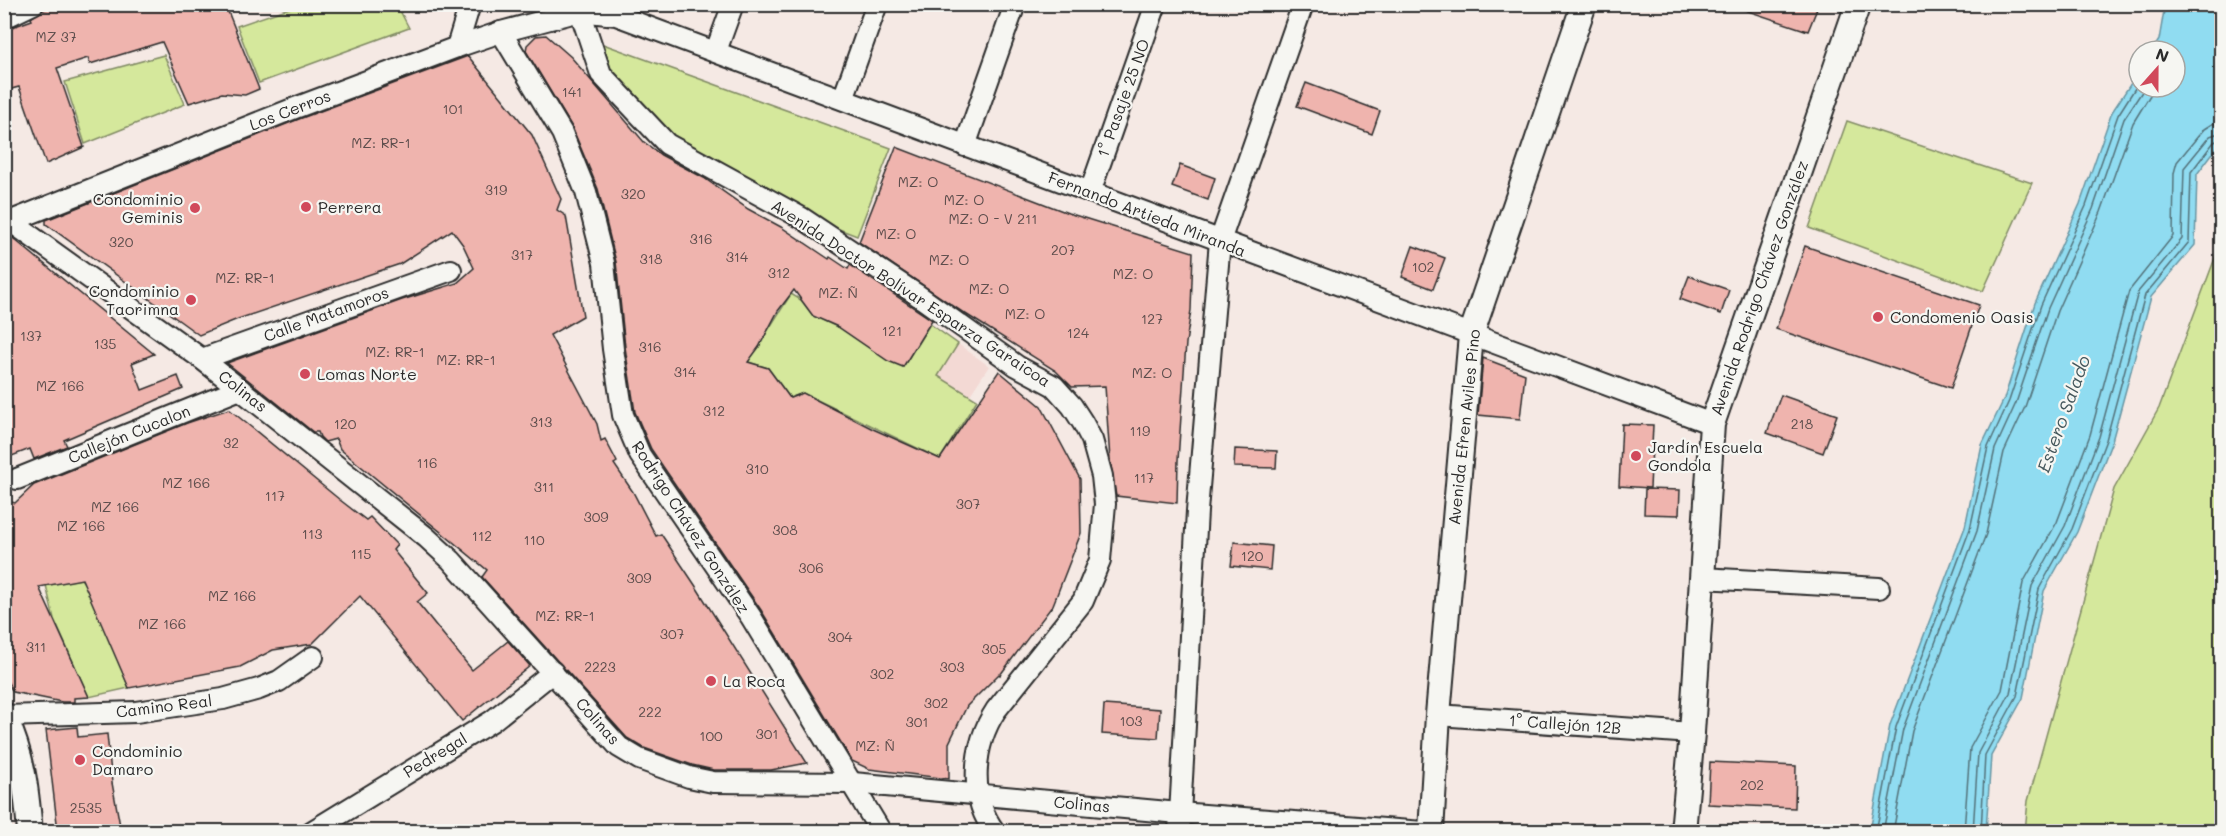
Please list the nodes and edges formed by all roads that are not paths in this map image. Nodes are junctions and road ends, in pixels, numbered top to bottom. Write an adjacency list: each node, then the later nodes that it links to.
1 (33, 4): 11 (street)
2 (471, 4): 13 (street)
3 (733, 4): 14 (street)
4 (877, 4): 15 (street)
5 (1015, 4): 16 (street)
6 (1156, 4): 17 (street, 1° Pasaje 25 NO)
7 (1303, 4): 19 (street)
8 (1584, 4): 21 (street, Avenida Efren Aviles Pino)
9 (1858, 4): 24 (street, Avenida Rodrigo Chávez González)
10 (581, 8): 12 (street, Los Cerros); 14 (street, Fernando Artieda Miranda); 34 (street, Avenida Doctor Bolívar Esparza Garaicoa)
11 (4, 18)
12 (501, 32): 13 (street, Los Cerros); 33 (street, Rodrigo Chávez González)
13 (458, 47): 18 (street, Los Cerros)
14 (716, 51): 15 (street, Fernando Artieda Miranda)
15 (843, 99): 16 (street, Fernando Artieda Miranda)
16 (965, 146): 17 (street, Fernando Artieda Miranda)
17 (1090, 192): 19 (street, Fernando Artieda Miranda)
18 (7, 222): 22 (street, Colinas)
19 (1221, 241): 21 (street, Fernando Artieda Miranda); 35 (street)
20 (451, 270): 22 (street, Calle Matamoros)
21 (1471, 334): 24 (street, Fernando Artieda Miranda); 31 (street, Avenida Efren Aviles Pino)
22 (202, 359): 23 (street, Colinas)
23 (240, 389): 25 (street, Callejón Cucalon); 29 (street, Colinas)
24 (1712, 424): 26 (street, Avenida Rodrigo Chávez González)
25 (17, 479)
26 (1702, 578): 27 (street); 32 (street, Avenida Rodrigo Chávez González)
27 (1880, 588)
28 (313, 657): 30 (street, Camino Real)
29 (553, 672): 33 (street, Colinas); 37 (street, Pedregal)
30 (5, 715): 36 (street)
31 (1438, 715): 32 (street, 1° Callejón 12B); 41 (street, Avenida Efren Aviles Pino)
32 (1692, 733): 42 (street, Avenida Rodrigo Chávez González)
33 (853, 783): 34 (street, Colinas); 38 (street, Rodrigo Chávez González)
34 (979, 794): 35 (street, Colinas); 39 (street, Avenida Doctor Bolívar Esparza Garaicoa)
35 (1179, 822): 40 (street, Colinas)
36 (30, 831)
37 (311, 831)
38 (881, 831)
39 (995, 831)
40 (1423, 831)
41 (1431, 831)
42 (1683, 831)

